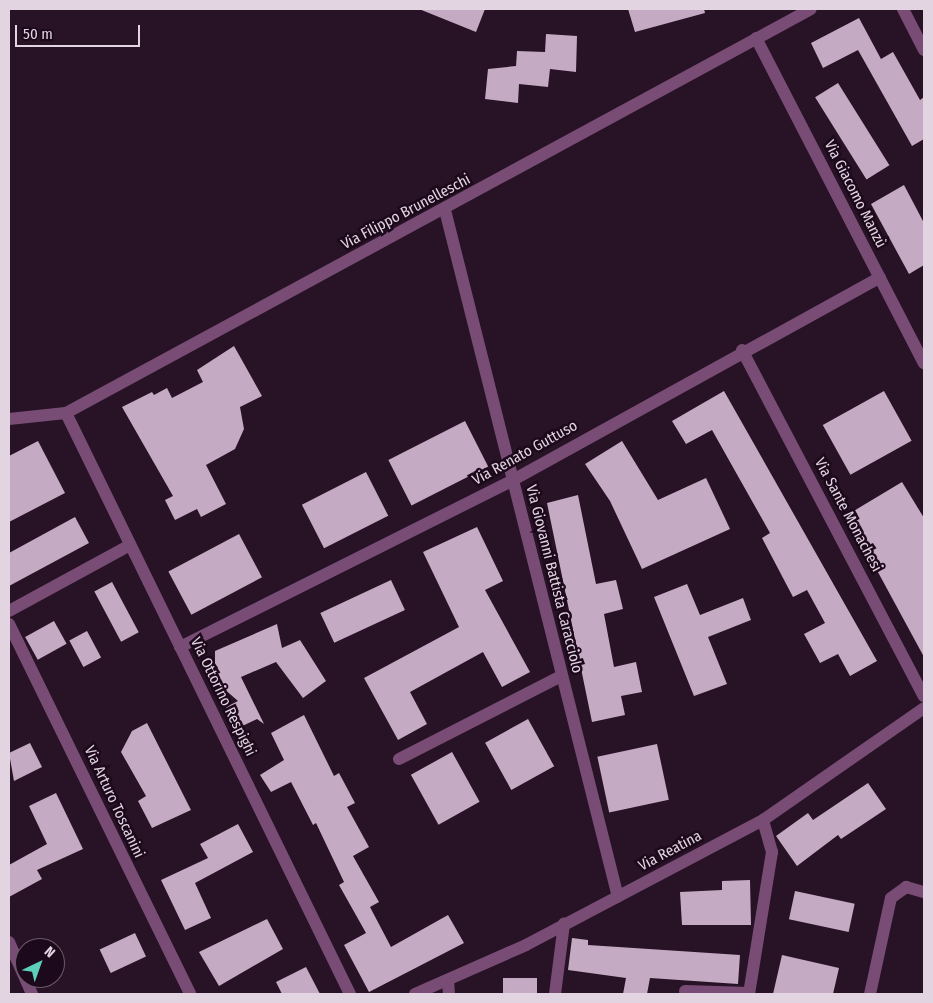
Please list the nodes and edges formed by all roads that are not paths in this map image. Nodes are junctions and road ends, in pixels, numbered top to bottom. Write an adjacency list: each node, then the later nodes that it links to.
1 (811, 9): 3 (street, Via Filippo Brunelleschi)
2 (903, 9): 4 (street)
3 (756, 38): 5 (street, Via Filippo Brunelleschi); 6 (street, Via Giacomo Manzù)
4 (924, 50)
5 (445, 210): 9 (street, Via Filippo Brunelleschi); 11 (street, Via Giovanni Battista Caracciolo)
6 (880, 277): 7 (street, Via Renato Guttuso); 8 (street, Via Giacomo Manzù)
7 (742, 350): 11 (street, Via Renato Guttuso); 17 (street, Via Sante Monachesi)
8 (924, 364)
9 (66, 413): 10 (street, Via Filippo Brunelleschi); 12 (street, Via Ottorino Respighi)
10 (9, 419)
11 (513, 480): 15 (street, Via Renato Guttuso); 16 (street, Via Giovanni Battista Caracciolo)
12 (130, 545): 13 (street); 15 (street, Via Ottorino Respighi)
13 (9, 611)
14 (9, 624): 28 (street, Via Arturo Toscanini)
15 (180, 647): 29 (street, Via Ottorino Respighi)
16 (561, 676): 19 (street); 22 (street, Via Giovanni Battista Caracciolo)
17 (924, 696)
18 (924, 708): 20 (street, Via Reatina)
19 (399, 759)
20 (763, 820): 22 (street, Via Reatina); 33 (street)
21 (924, 892): 34 (street)
22 (618, 897): 23 (street, Via Reatina)
23 (564, 924): 25 (street, Via Reatina); 32 (street)
24 (9, 942): 27 (street)
25 (448, 980): 30 (street, Via Reatina); 31 (street)
26 (685, 991): 33 (street)
27 (32, 994)
28 (190, 994)
29 (350, 994)
30 (415, 994)
31 (449, 994)
32 (554, 994)
33 (749, 994)
34 (870, 994)

